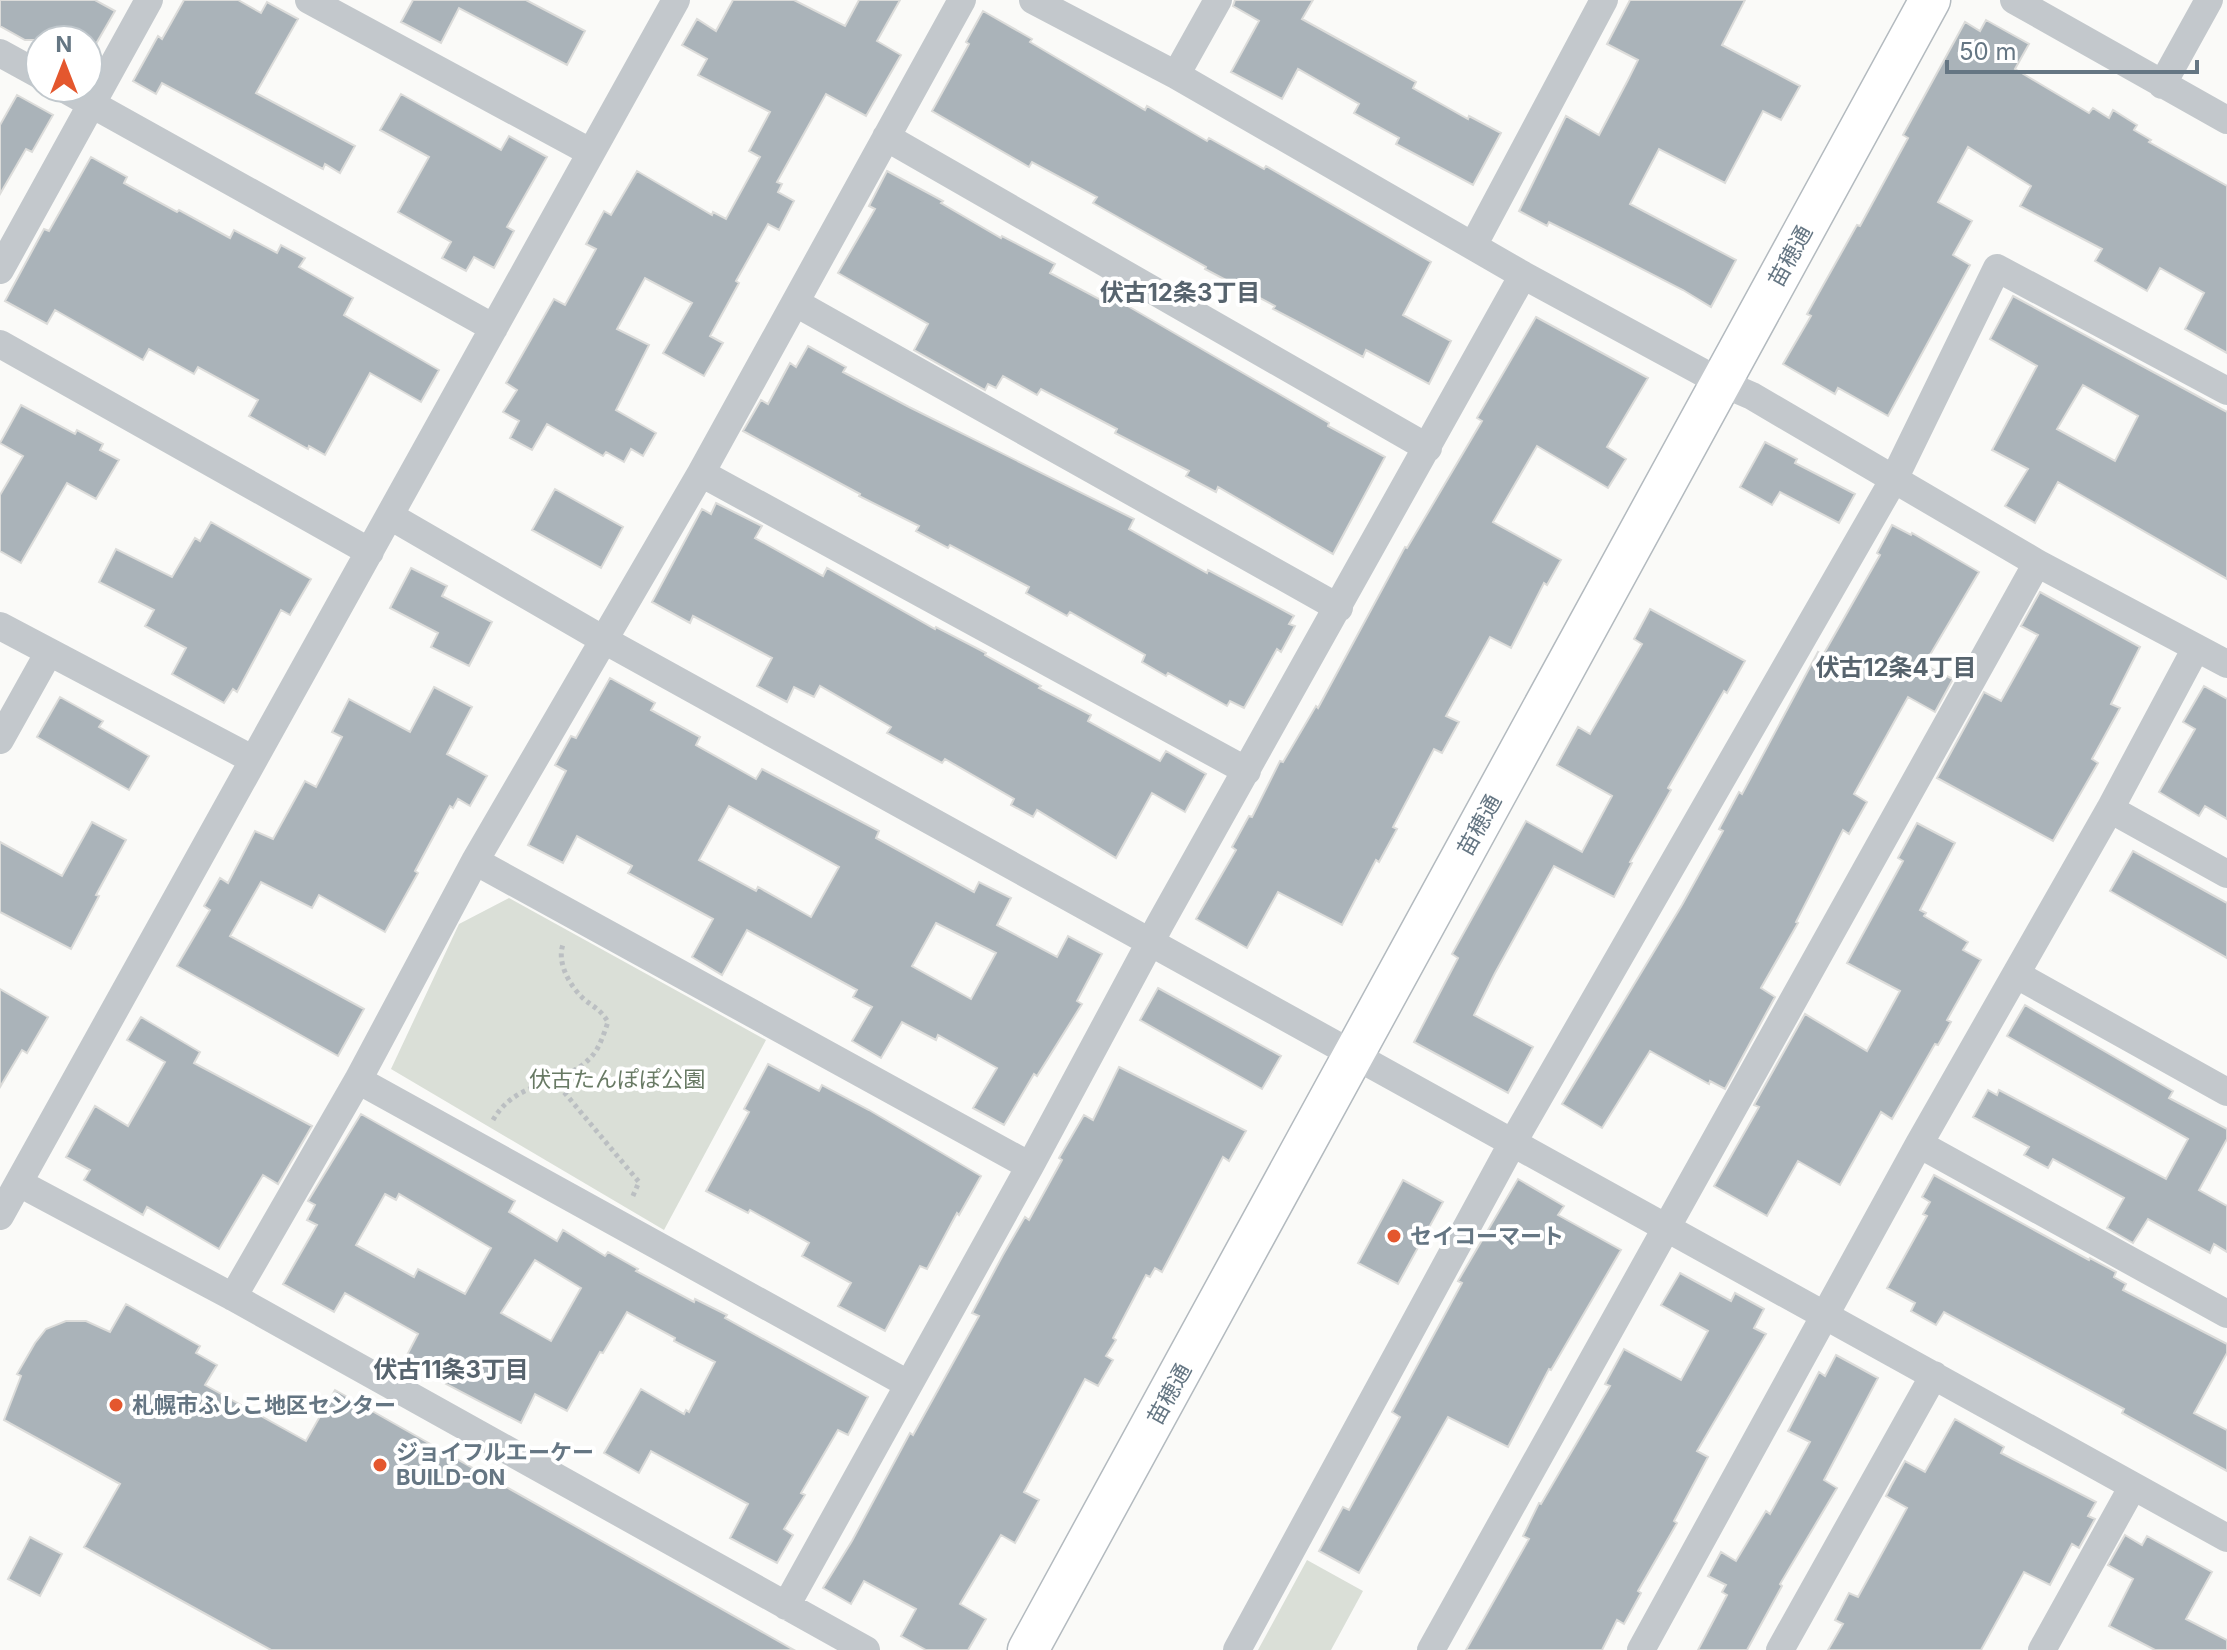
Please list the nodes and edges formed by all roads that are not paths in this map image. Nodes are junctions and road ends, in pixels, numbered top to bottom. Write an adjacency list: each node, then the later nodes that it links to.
1 (149, 0): 15 (street)
2 (309, 0): 18 (street)
3 (676, 0): 18 (street)
4 (962, 0): 17 (street)
5 (1033, 0): 13 (street)
6 (1218, 0): 13 (street)
7 (1604, 0): 19 (street)
8 (1930, 0): 25 (street, 苗穂通)
9 (2014, 0): 14 (street)
10 (2209, 0): 14 (street)
11 (0, 53): 12 (street)
12 (24, 66)
13 (1176, 75): 19 (street)
14 (2162, 85): 16 (street)
15 (93, 105): 20 (street); 23 (street)
16 (2227, 120)
17 (886, 137): 22 (street); 27 (street)
18 (590, 152): 23 (street)
19 (1473, 246): 21 (street)
20 (0, 270)
21 (1523, 275): 25 (street); 27 (street)
22 (796, 303): 28 (street); 33 (street)
23 (494, 328): 30 (street)
24 (0, 344): 31 (street)
25 (1722, 383): 29 (street); 47 (street, 苗穂通)
26 (2227, 391): 29 (street)
27 (1428, 448): 33 (street)
28 (701, 473): 35 (street); 41 (street)
29 (1894, 479): 32 (street); 50 (street)
30 (390, 516): 31 (street); 35 (street)
31 (370, 552): 40 (street)
32 (2037, 563): 36 (street); 55 (street)
33 (1339, 608): 41 (street)
34 (0, 626): 37 (street)
35 (604, 640): 43 (street); 45 (street)
36 (2196, 648): 38 (street); 42 (street)
37 (48, 654): 39 (street); 40 (street)
38 (2227, 664)
39 (0, 740)
40 (252, 759): 53 (street)
41 (1247, 771): 45 (street)
42 (2110, 809): 44 (street); 46 (street)
43 (475, 861): 48 (street); 52 (street)
44 (2227, 874)
45 (1151, 941): 47 (street); 52 (street)
46 (2017, 975): 49 (street); 51 (street)
47 (1355, 1054): 50 (street); 65 (street, 苗穂通)
48 (358, 1080): 56 (street); 60 (street)
49 (2227, 1092)
50 (1513, 1142): 55 (street); 66 (street)
51 (1919, 1144): 57 (street); 58 (street)
52 (1030, 1166): 60 (street)
53 (19, 1183): 54 (street); 56 (street)
54 (0, 1216)
55 (1667, 1227): 58 (street); 67 (street)
56 (233, 1297): 63 (street)
57 (2227, 1314)
58 (1827, 1315): 59 (street); 68 (street)
59 (1934, 1375): 61 (street); 69 (street)
60 (908, 1384): 63 (street)
61 (2133, 1486): 62 (street); 70 (street)
62 (2227, 1538)
63 (786, 1606): 64 (street)
64 (866, 1650)
65 (1028, 1650)
66 (1237, 1650)
67 (1431, 1650)
68 (1641, 1650)
69 (1780, 1650)
70 (2042, 1650)

